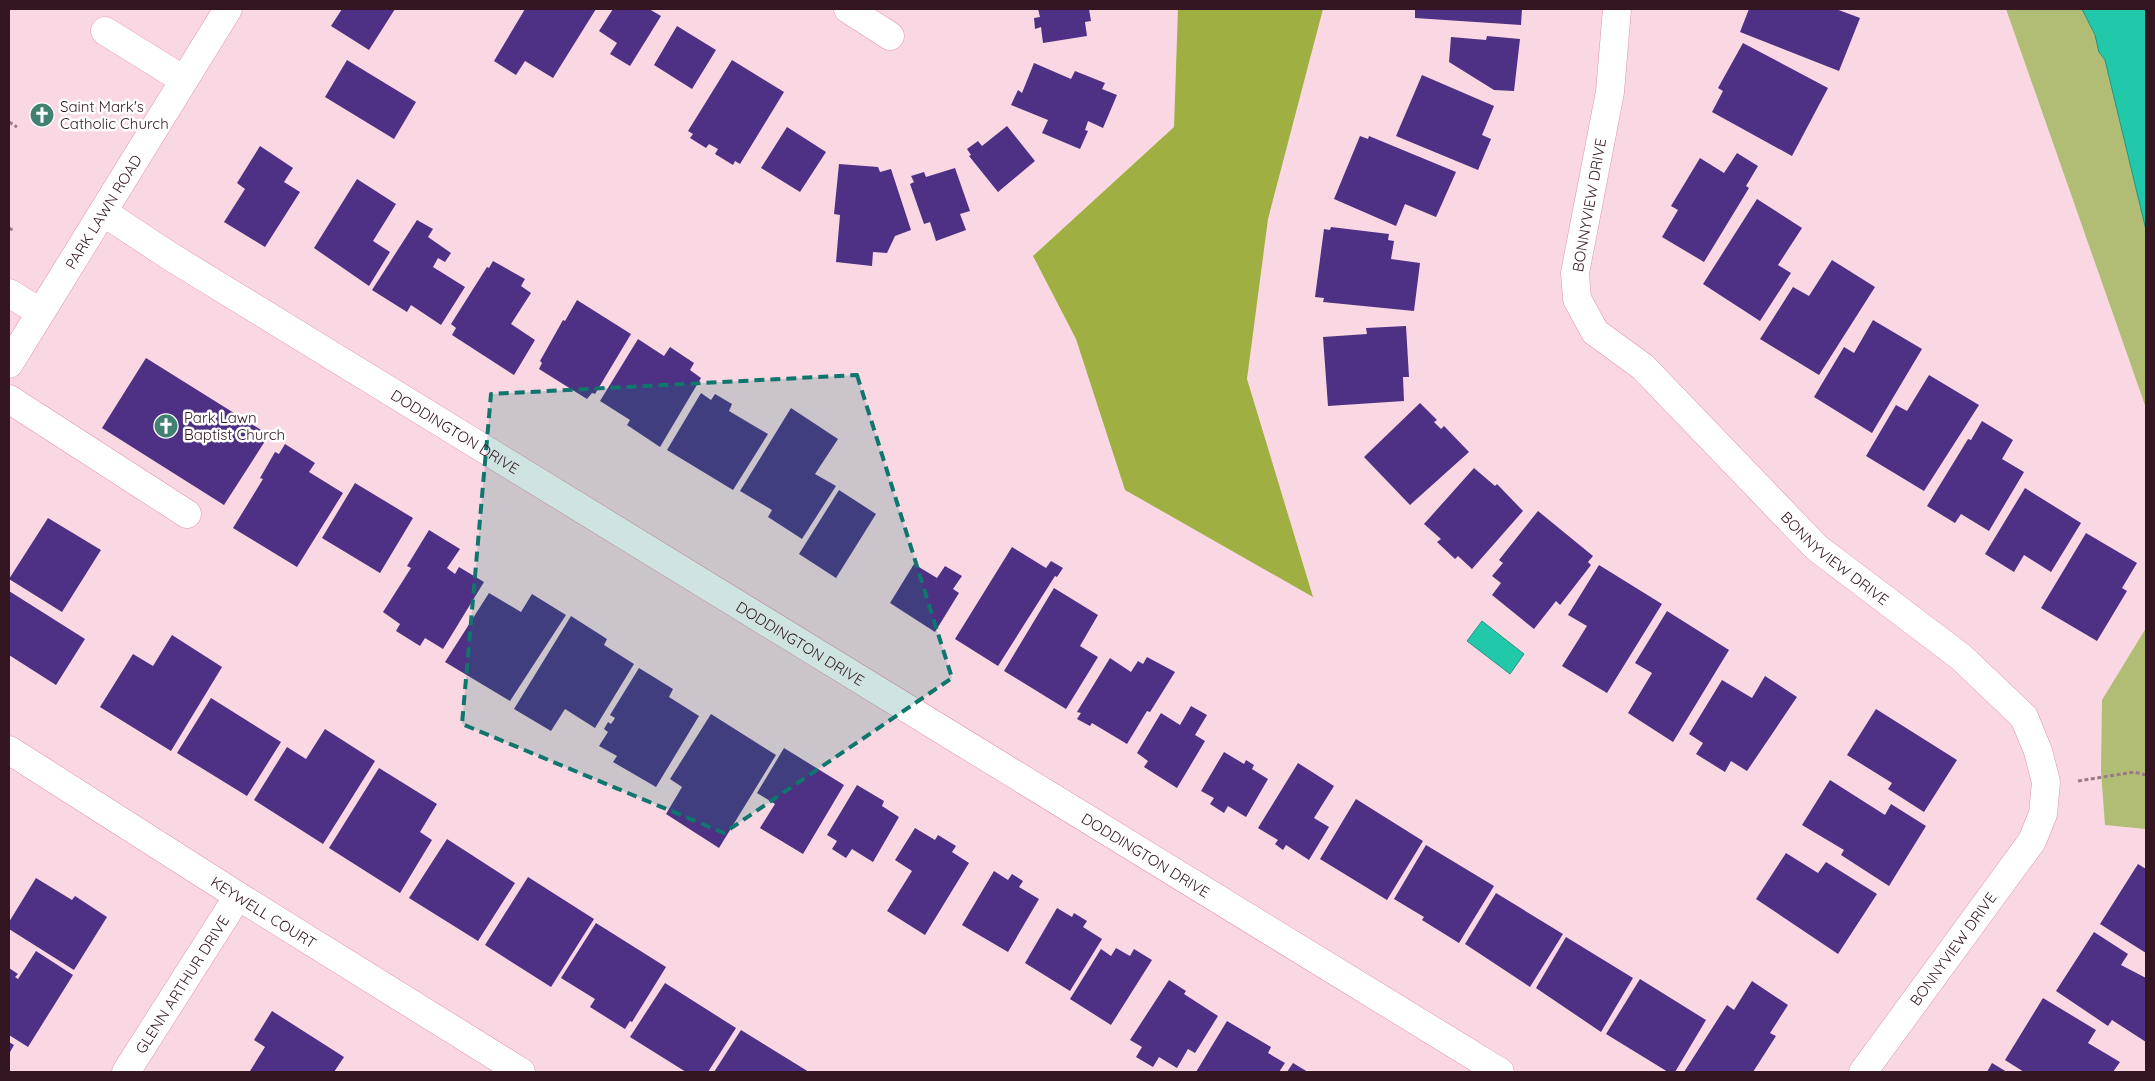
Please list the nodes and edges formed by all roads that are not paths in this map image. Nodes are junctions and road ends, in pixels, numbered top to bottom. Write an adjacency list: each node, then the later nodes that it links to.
1 (228, 9): 6 (street, PARK LAWN ROAD)
2 (848, 9): 5 (street)
3 (1617, 9): 18 (street, BONNYVIEW DRIVE)
4 (105, 31): 6 (street)
5 (890, 36)
6 (184, 80): 7 (street, PARK LAWN ROAD)
7 (103, 212): 9 (street, PARK LAWN ROAD); 17 (street, DODDINGTON DRIVE)
8 (9, 293): 9 (street)
9 (40, 312): 10 (street, PARK LAWN ROAD)
10 (9, 364)
11 (9, 399): 12 (street)
12 (187, 514)
13 (9, 750): 14 (street, KEYWELL COURT)
14 (238, 896): 15 (street, GLENN ARTHUR DRIVE); 16 (street, KEYWELL COURT)
15 (126, 1072)
16 (521, 1072)
17 (1500, 1072)
18 (1863, 1072)

